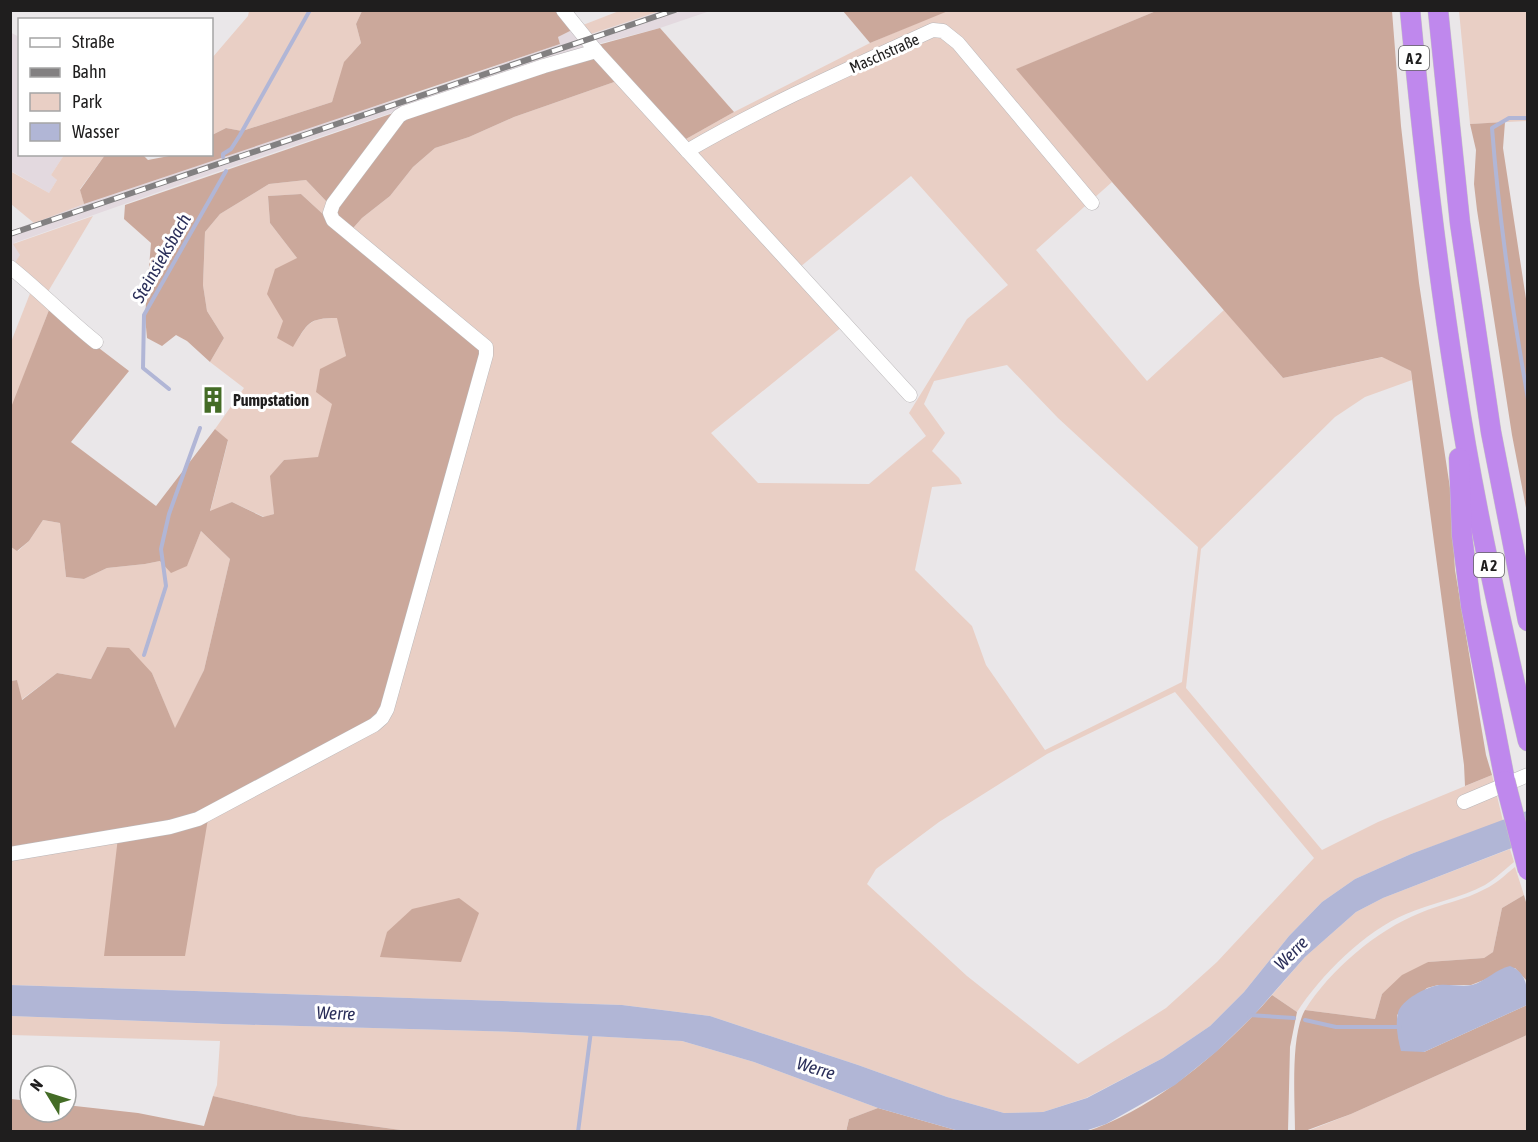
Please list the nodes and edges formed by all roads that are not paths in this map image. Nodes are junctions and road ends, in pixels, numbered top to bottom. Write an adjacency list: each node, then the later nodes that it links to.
1 (563, 10): 4 (street)
2 (1410, 10): 9 (highway, A 2)
3 (1438, 10): 11 (highway, A 2)
4 (596, 51): 5 (street); 16 (street)
5 (687, 152): 6 (street, Maschstraße); 10 (street)
6 (1092, 203)
7 (10, 267): 8 (street)
8 (96, 342)
9 (1456, 387): 13 (highway, A 2); 17 (highway, bridge)
10 (910, 395)
11 (1523, 583): 12 (highway, A 2)
12 (1527, 621)
13 (1527, 741)
14 (1527, 776): 15 (street)
15 (1464, 802)
16 (10, 854)
17 (1527, 870)

